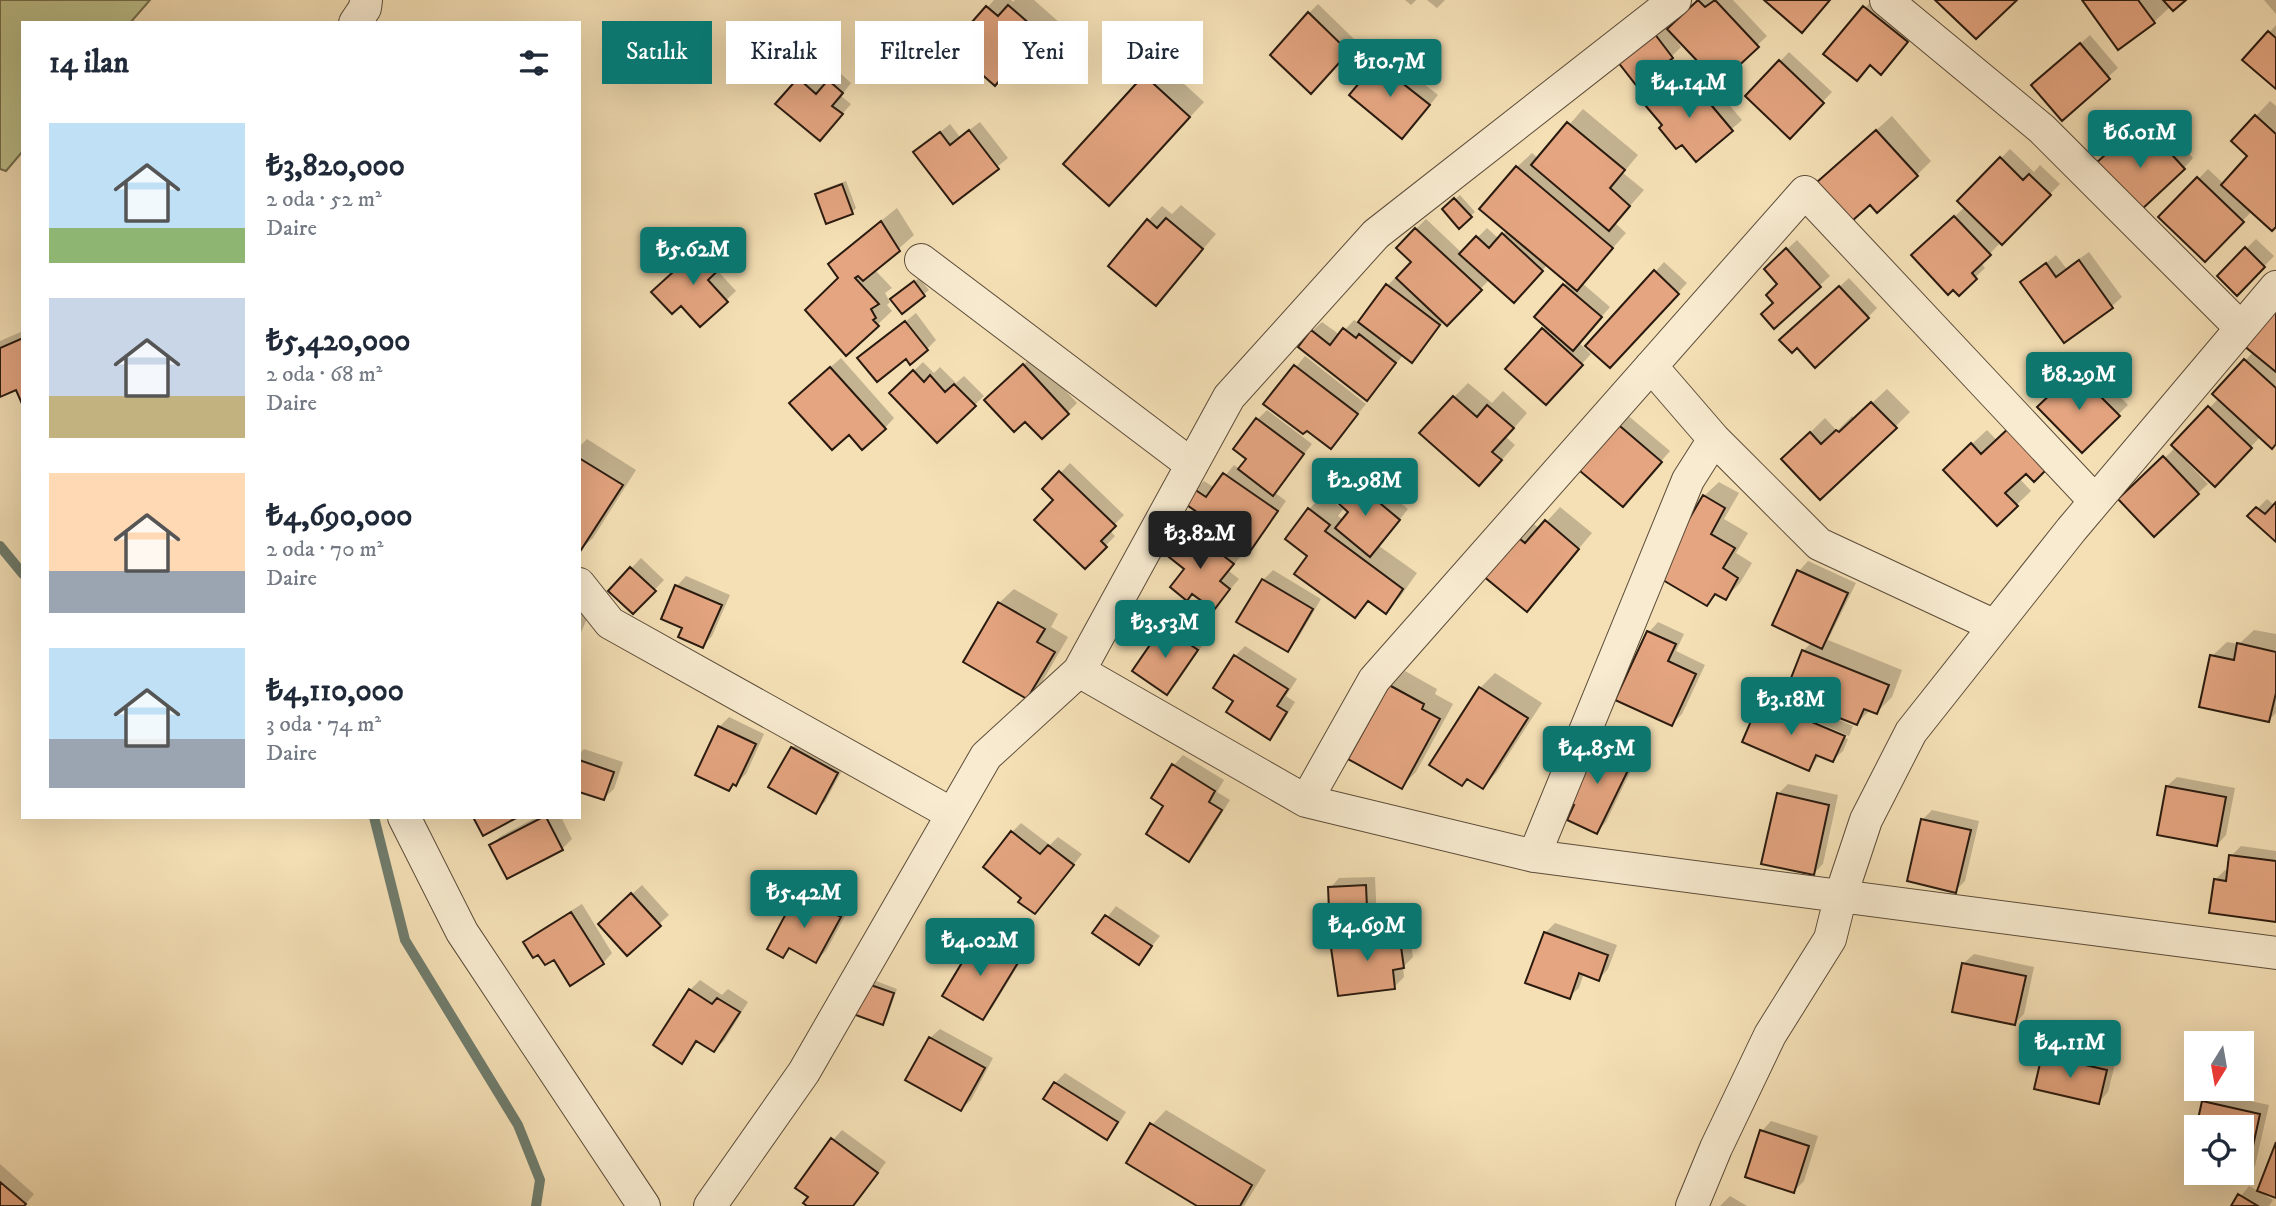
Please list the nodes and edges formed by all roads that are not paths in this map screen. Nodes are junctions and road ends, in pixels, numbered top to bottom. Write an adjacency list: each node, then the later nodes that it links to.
1 (366, 0): 4 (street)
2 (1675, 0): 10 (street)
3 (1886, 0): 7 (street)
4 (356, 21)
5 (921, 260): 10 (street)
6 (2276, 287): 7 (street)
7 (2241, 328): 11 (street)
8 (1651, 366): 9 (street); 11 (street); 15 (street)
9 (1714, 439): 13 (street); 18 (street)
10 (1192, 465): 14 (street)
11 (2095, 501): 13 (street)
12 (581, 587): 16 (street)
13 (1995, 626): 19 (street)
14 (1079, 671): 15 (street); 16 (street)
15 (1306, 801): 18 (street)
16 (952, 814): 21 (street)
17 (405, 819): 22 (street)
18 (1534, 856): 19 (street)
19 (1840, 895): 20 (street); 23 (street)
20 (2276, 953)
21 (713, 1205)
22 (644, 1206)
23 (1692, 1206)

